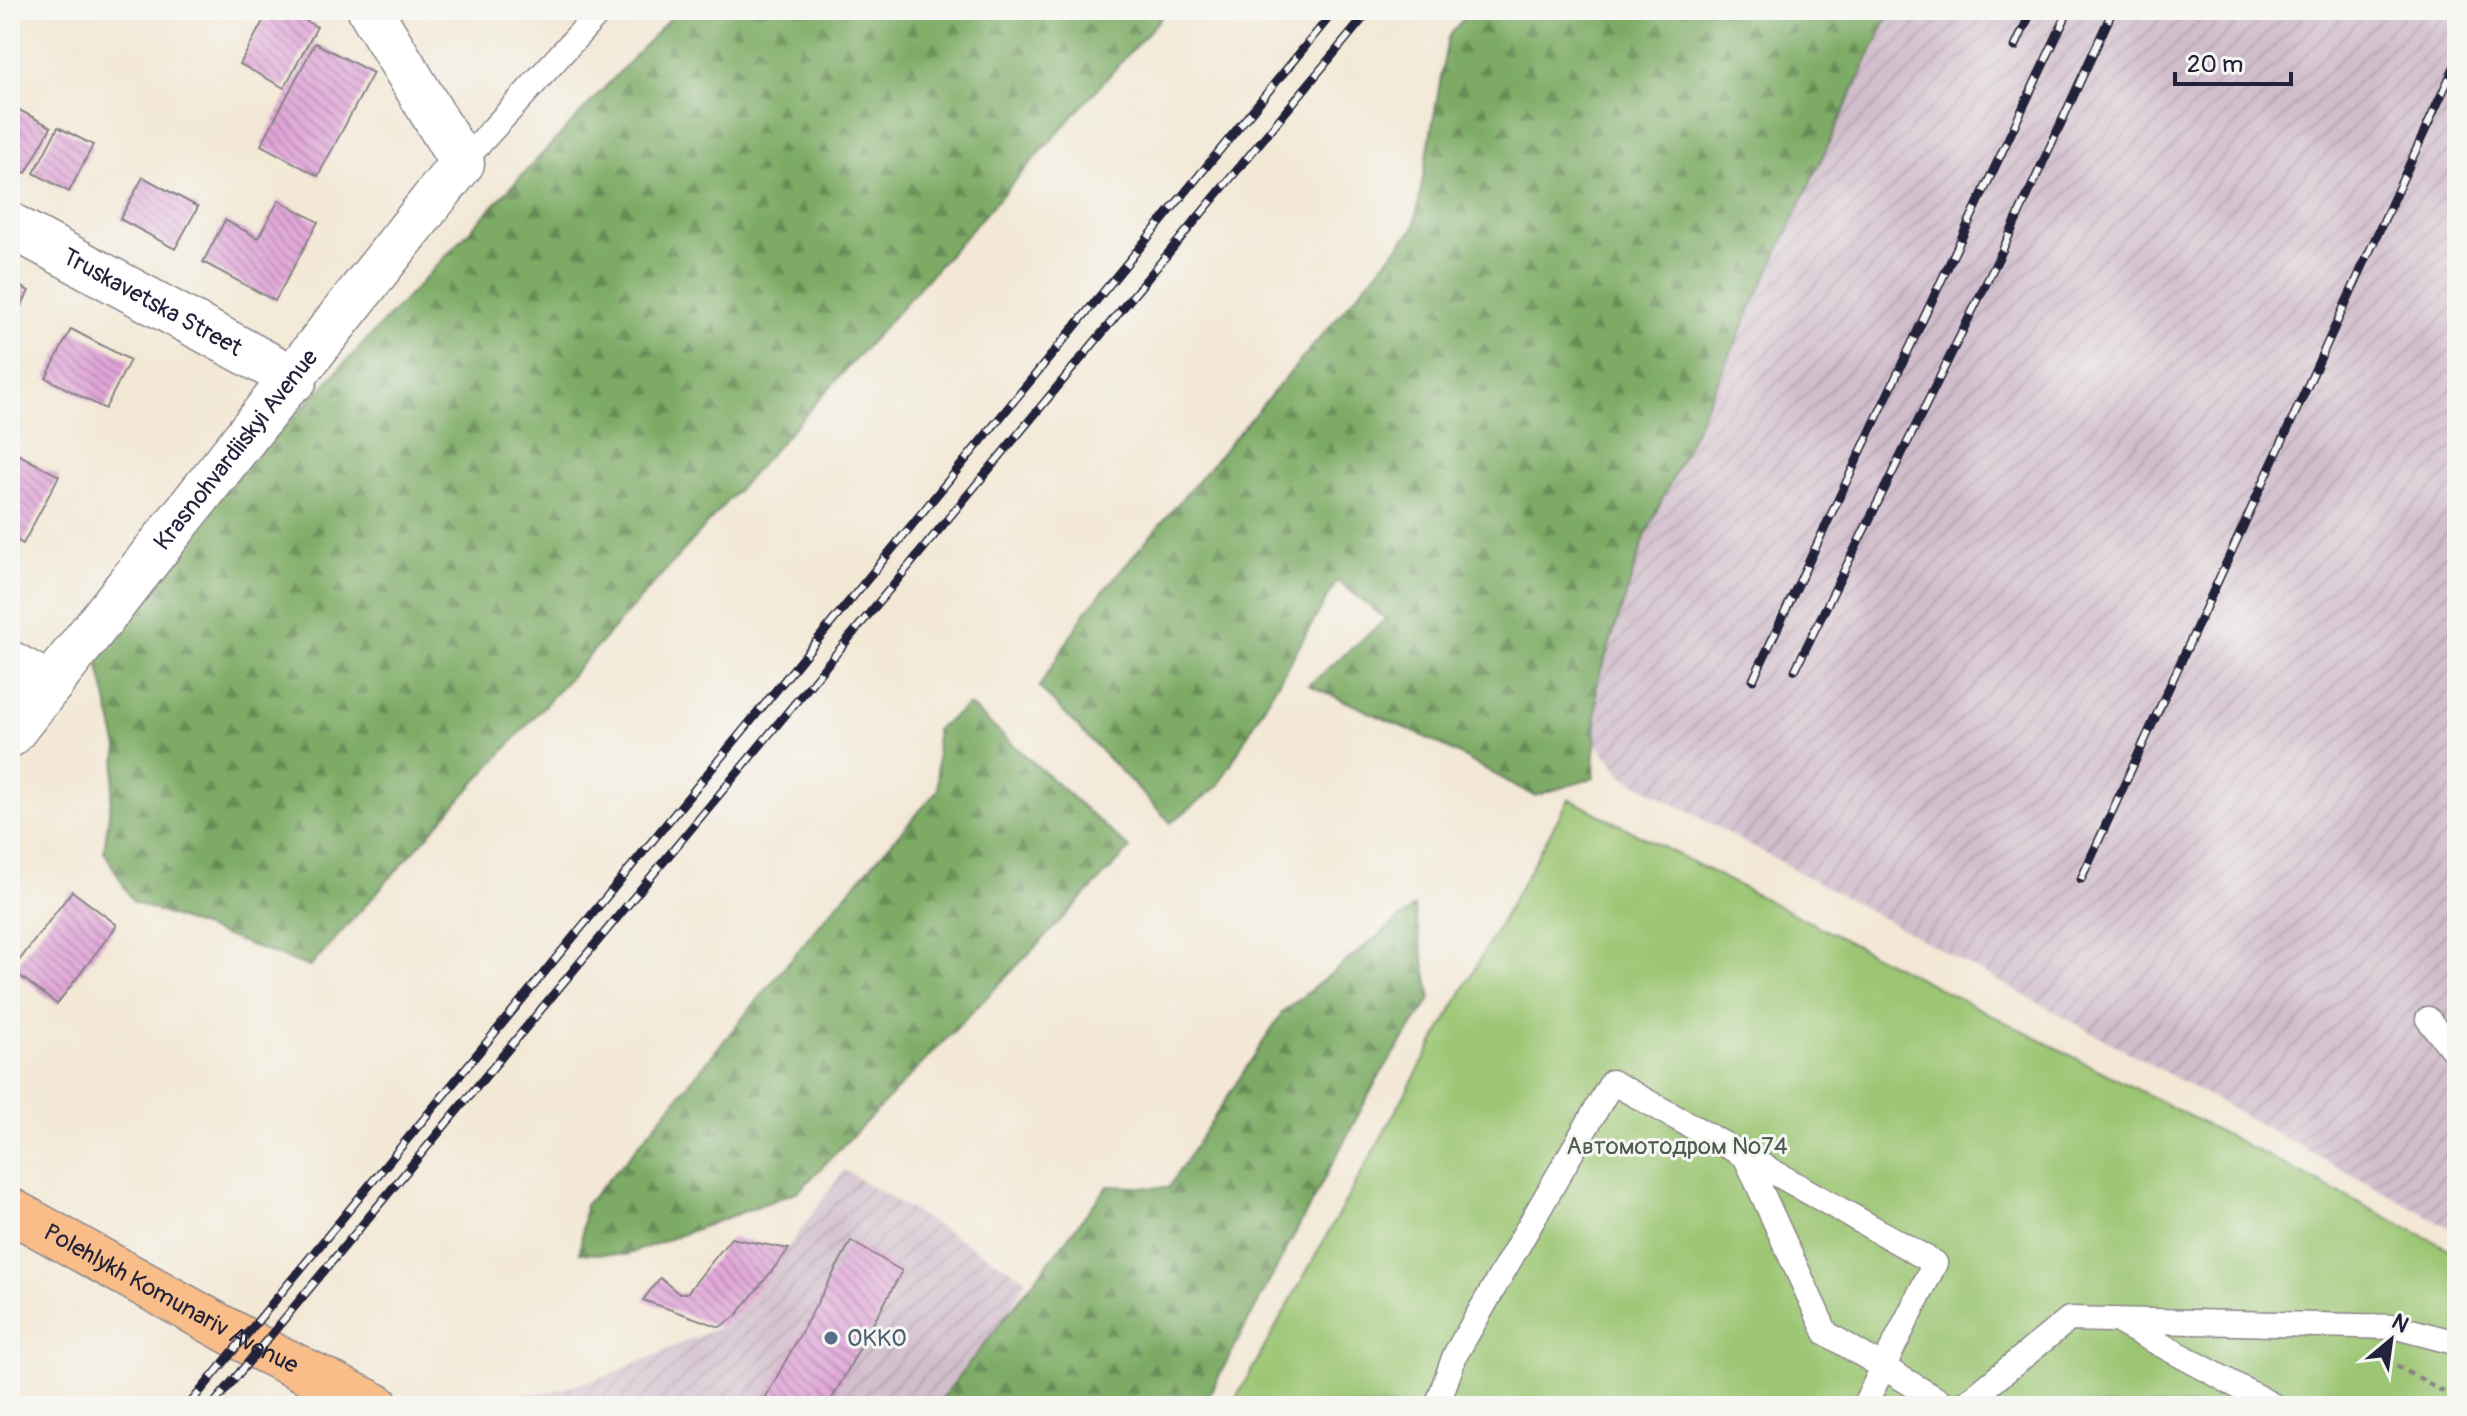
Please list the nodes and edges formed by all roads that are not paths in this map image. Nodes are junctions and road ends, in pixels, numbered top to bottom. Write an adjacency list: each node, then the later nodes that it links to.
1 (370, 10): 3 (street)
2 (601, 10): 3 (lane)
3 (462, 163): 5 (street, Krasnohvardiiskyi Avenue)
4 (10, 225): 5 (street, Truskavetska Street)
5 (295, 379): 7 (street, Krasnohvardiiskyi Avenue)
6 (10, 663): 7 (street)
7 (50, 685): 8 (street, Krasnohvardiiskyi Avenue)
8 (10, 735)
9 (2428, 1019): 10 (lane)
10 (2457, 1055)
11 (1745, 1156): 15 (lane); 15 (lane); 17 (lane)
12 (10, 1210): 16 (main road, Polehlykh Komunariv Avenue)
13 (2115, 1320): 14 (lane); 20 (lane); 21 (lane)
14 (2457, 1343)
15 (1884, 1368): 18 (lane); 19 (lane)
16 (377, 1406)
17 (1437, 1406)
18 (1864, 1406)
19 (1948, 1406)
20 (1963, 1406)
21 (2274, 1406)

